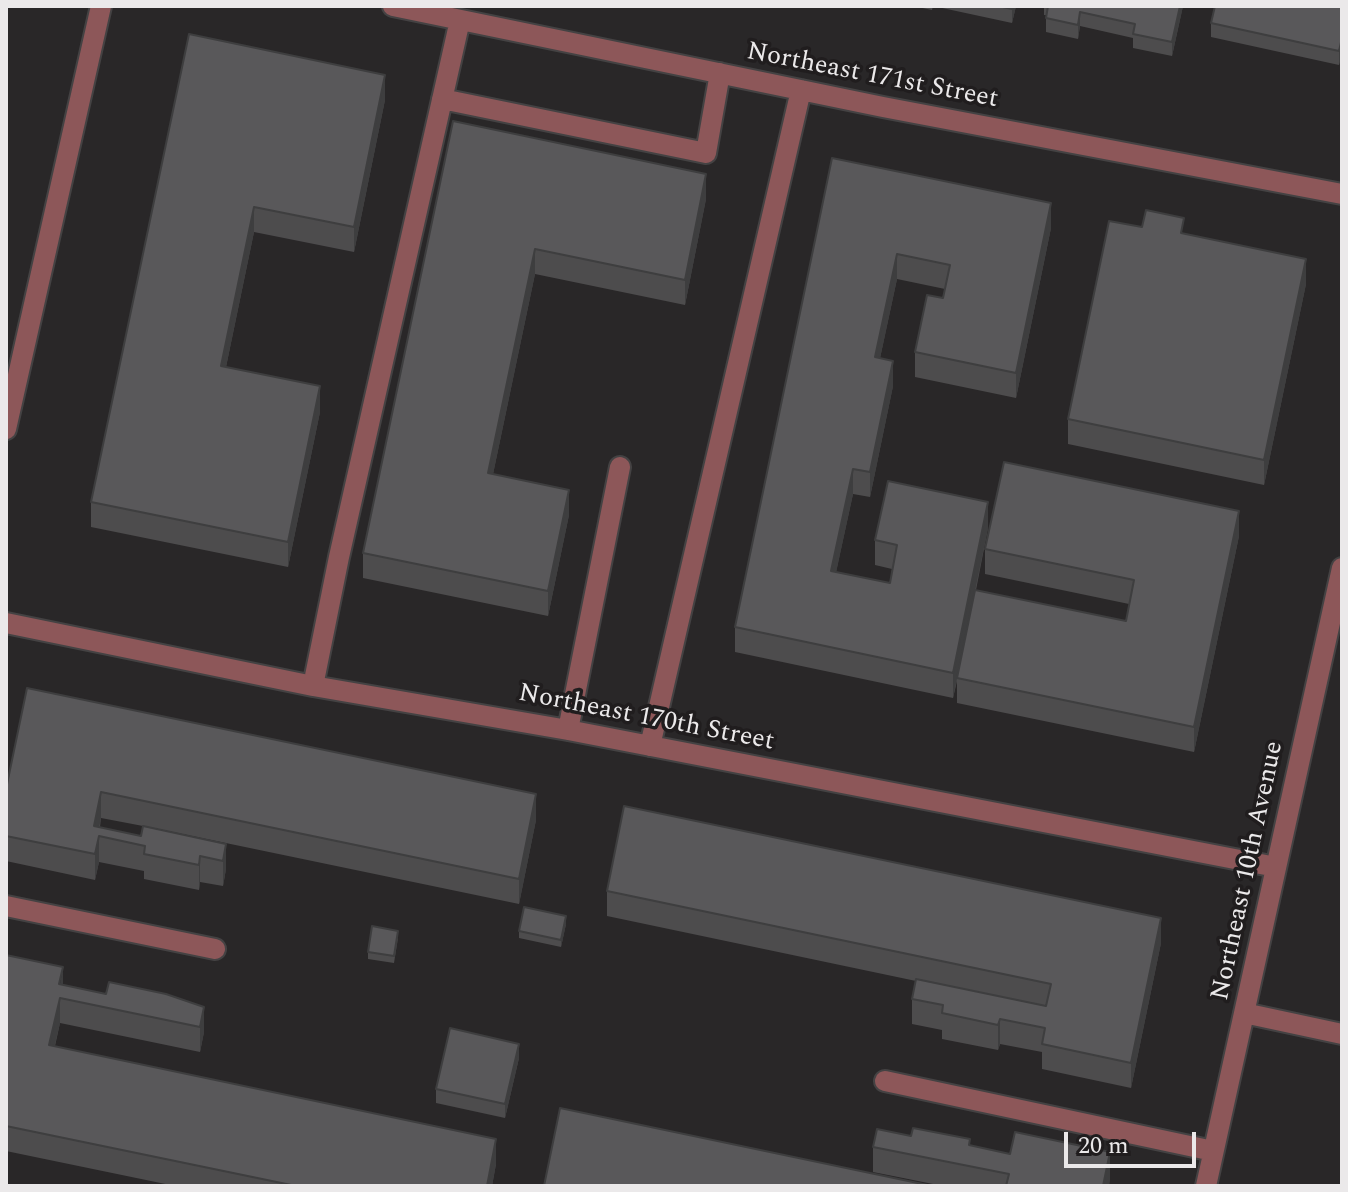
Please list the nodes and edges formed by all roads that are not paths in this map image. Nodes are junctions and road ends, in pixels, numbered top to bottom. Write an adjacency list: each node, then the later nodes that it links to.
1 (101, 6): 8 (street)
2 (393, 6): 3 (street, Northeast 171st Street)
3 (460, 20): 4 (street, Northeast 171st Street); 6 (street)
4 (720, 73): 5 (street, Northeast 171st Street); 6 (street)
5 (801, 90): 7 (street, Northeast 171st Street); 14 (street)
6 (442, 99): 12 (street)
7 (1342, 194)
8 (6, 429)
9 (620, 467): 13 (street)
10 (1342, 568): 15 (street, Northeast 10th Avenue)
11 (6, 623): 12 (street, Northeast 170th Street)
12 (313, 686): 13 (street, Northeast 170th Street)
13 (568, 730): 14 (street, Northeast 170th Street)
14 (650, 746): 15 (street, Northeast 170th Street)
15 (1276, 867): 18 (street, Northeast 10th Avenue)
16 (6, 906): 17 (street)
17 (215, 949)
18 (1244, 1013): 19 (street); 21 (street, Northeast 10th Avenue)
19 (1342, 1034)
20 (885, 1081): 21 (street)
21 (1213, 1151): 22 (street, Northeast 10th Avenue)
22 (1206, 1186)

